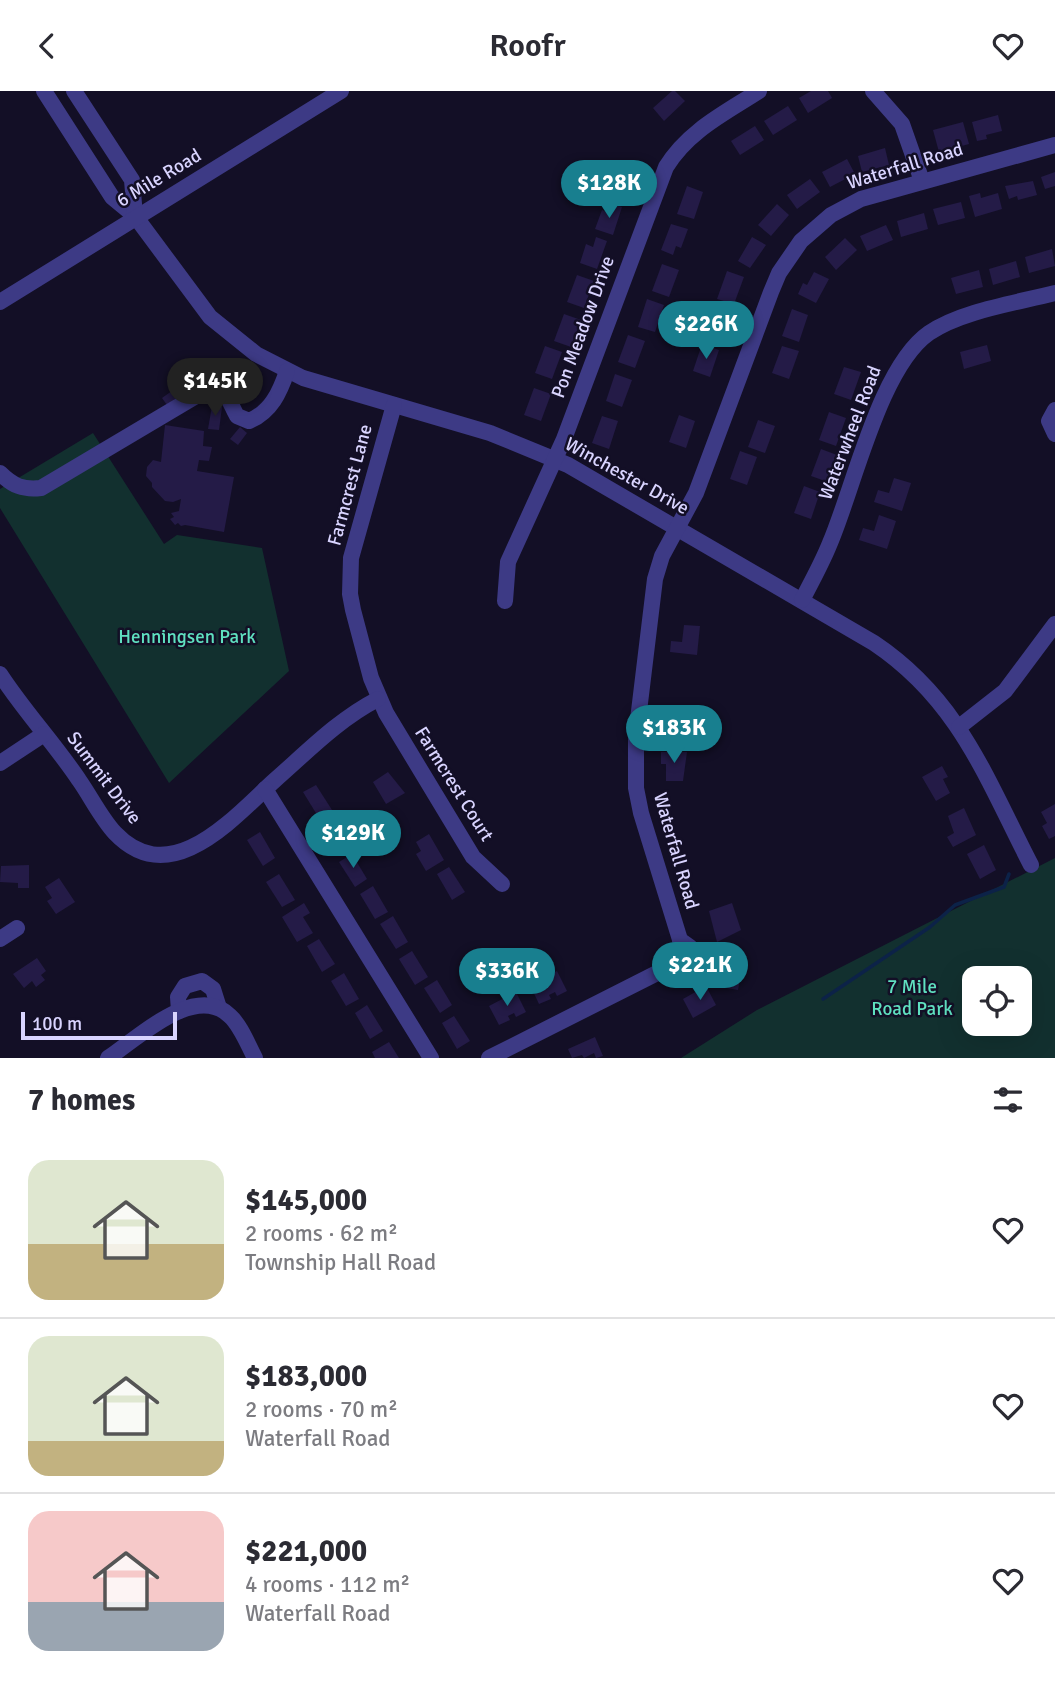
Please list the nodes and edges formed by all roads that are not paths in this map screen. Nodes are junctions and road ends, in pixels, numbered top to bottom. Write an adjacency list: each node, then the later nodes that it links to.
1 (44, 91): 8 (street, Winchester Drive)
2 (74, 91): 8 (street)
3 (341, 91): 8 (street, 6 Mile Road)
4 (760, 91): 15 (street, Pon Meadow Drive)
5 (873, 91): 7 (street)
6 (1055, 145): 7 (street, Waterfall Road)
7 (922, 181): 17 (street, Waterfall Road)
8 (135, 216): 10 (street, 6 Mile Road); 11 (street, Winchester Drive)
9 (1055, 293): 18 (street, Waterwheel Road)
10 (0, 302)
11 (287, 371): 12 (street, Winchester Drive); 16 (street)
12 (394, 405): 15 (street, Winchester Drive); 22 (street, Farmcrest Lane)
13 (1055, 410): 14 (street)
14 (1055, 434)
15 (555, 459): 17 (street, Winchester Drive); 19 (street, Pon Meadow Drive)
16 (0, 473)
17 (678, 527): 18 (street, Winchester Drive); 36 (street, Waterfall Road)
18 (802, 600): 23 (street, Winchester Drive)
19 (505, 601)
20 (1055, 624): 23 (street)
21 (0, 674): 24 (street, Summit Drive)
22 (378, 699): 26 (street, Summit Drive); 28 (street, Farmcrest Court)
23 (959, 727): 27 (street, Winchester Drive)
24 (44, 734): 25 (street); 26 (street, Summit Drive)
25 (0, 763)
26 (265, 789): 35 (street)
27 (1031, 865)
28 (502, 884)
29 (17, 928): 30 (street)
30 (0, 939)
31 (219, 1008): 32 (street); 32 (street); 34 (street)
32 (179, 1011): 33 (street)
33 (108, 1058)
34 (255, 1058)
35 (431, 1058)
36 (489, 1058)

